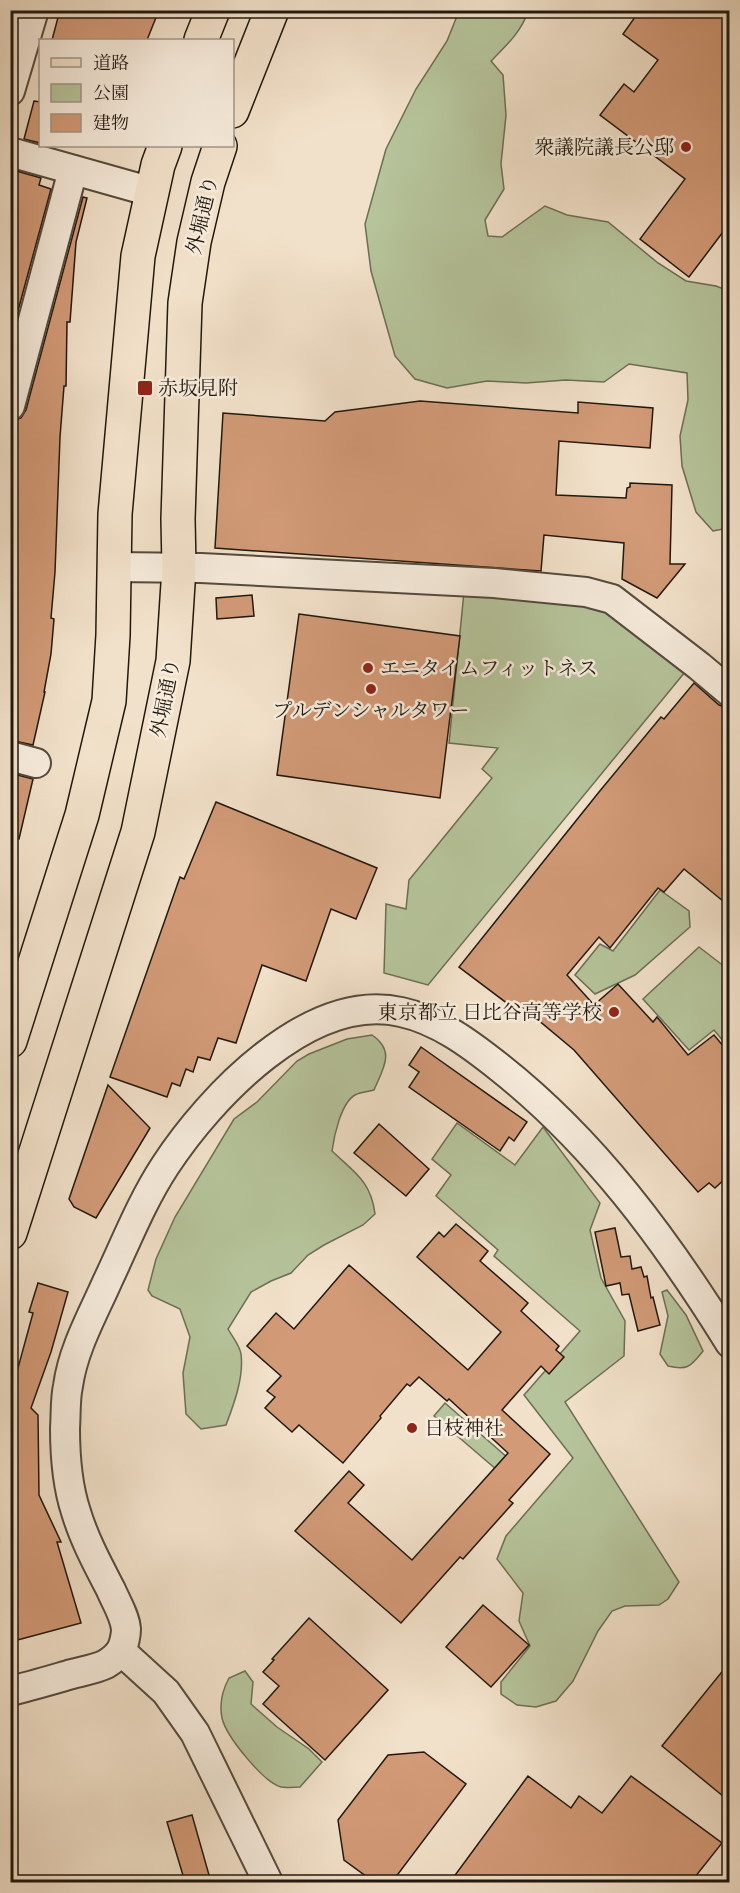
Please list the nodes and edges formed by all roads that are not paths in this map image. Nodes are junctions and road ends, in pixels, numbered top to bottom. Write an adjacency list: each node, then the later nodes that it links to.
1 (34, 10): 5 (street)
2 (213, 10): 4 (main road)
3 (272, 10): 6 (main road)
4 (201, 39)
5 (10, 91)
6 (234, 106)
7 (165, 147): 11 (main road)
8 (220, 147): 14 (main road, 外堀通り)
9 (10, 152): 10 (street)
10 (73, 170): 11 (street); 12 (street)
11 (152, 192): 13 (main road)
12 (10, 406)
13 (114, 567): 14 (street); 16 (main road)
14 (179, 568): 15 (street); 17 (main road, 外堀通り)
15 (729, 692)
16 (10, 1041)
17 (12, 1226)
18 (729, 1343): 19 (street)
19 (121, 1651): 20 (street); 21 (street)
20 (10, 1691)
21 (268, 1882)

